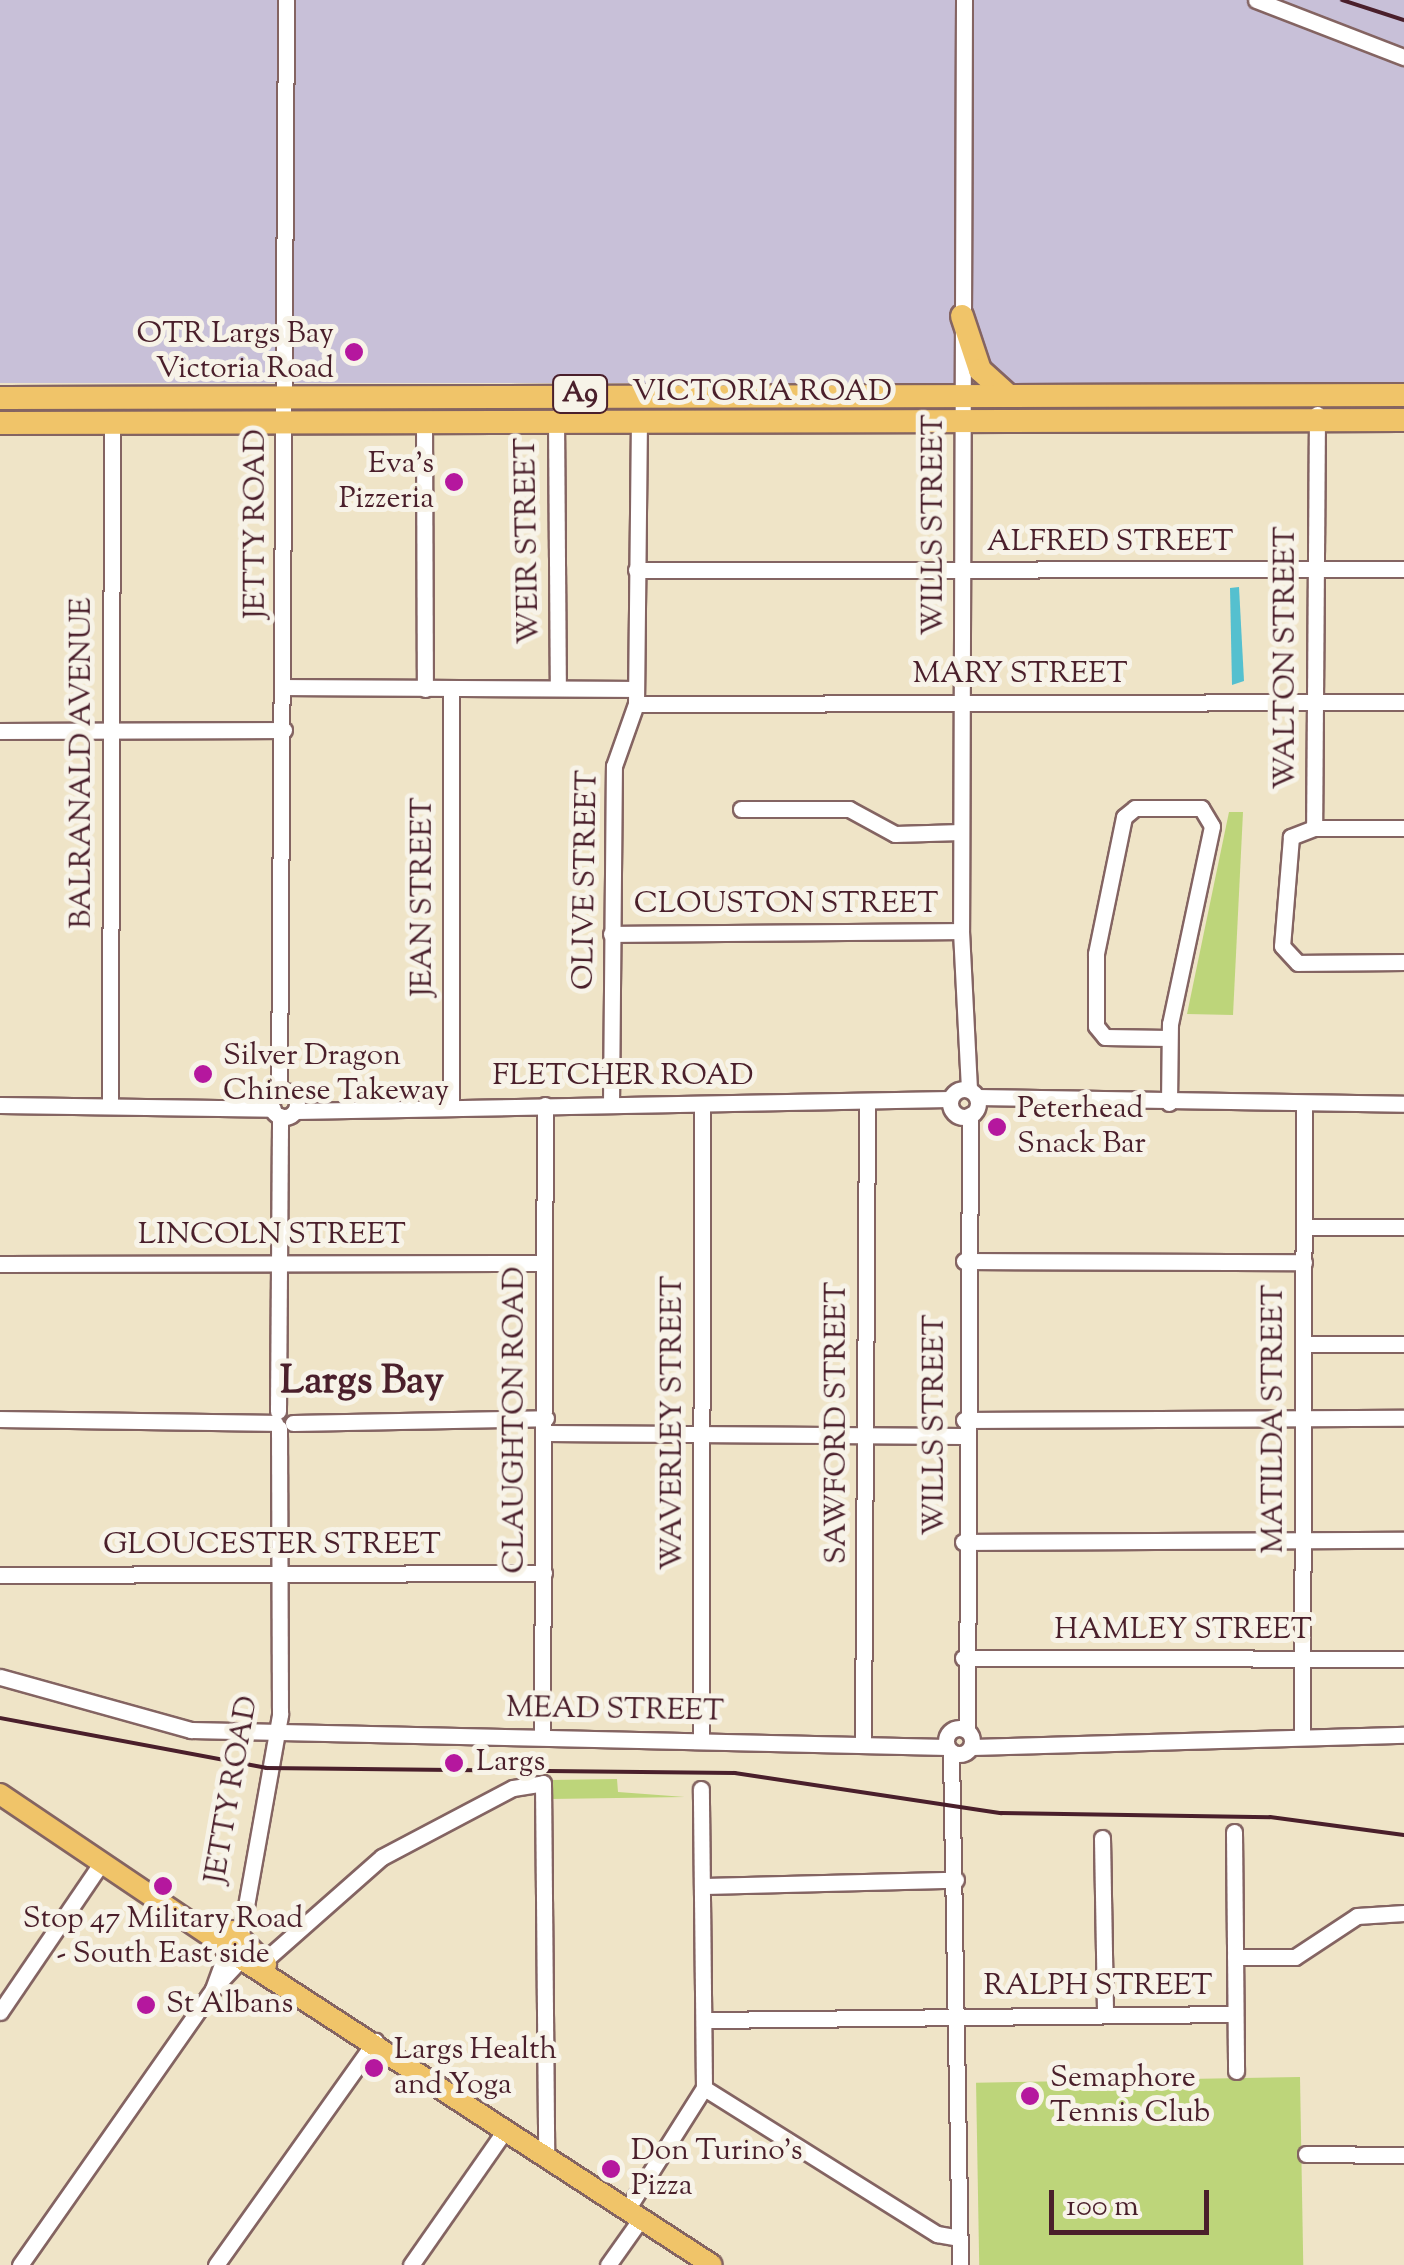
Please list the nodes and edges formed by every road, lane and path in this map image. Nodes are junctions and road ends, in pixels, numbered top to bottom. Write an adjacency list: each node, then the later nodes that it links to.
1 (286, 0): 6 (street, JETTY ROAD)
2 (964, 0): 5 (street, WILLS STREET)
3 (1256, 0): 4 (street)
4 (1404, 56)
5 (962, 316): 8 (highway); 11 (street, WILLS STREET)
6 (286, 394): 7 (highway, VICTORIA ROAD / A9); 12 (highway, VICTORIA ROAD / A9); 16 (street, JETTY ROAD)
7 (556, 394): 11 (highway, VICTORIA ROAD / A9); 19 (street, WEIR STREET)
8 (1008, 394): 9 (highway, VICTORIA ROAD / A9); 11 (highway, VICTORIA ROAD / A9)
9 (1318, 394): 10 (highway, VICTORIA ROAD / A9); 13 (street, WALTON STREET)
10 (1404, 394)
11 (962, 395): 20 (street, WILLS STREET)
12 (0, 398)
13 (1316, 420): 14 (highway, VICTORIA ROAD / A9); 20 (highway, VICTORIA ROAD / A9); 22 (street, WALTON STREET)
14 (1404, 420)
15 (0, 422): 18 (highway, VICTORIA ROAD / A9)
16 (284, 422): 18 (highway, VICTORIA ROAD / A9); 21 (highway, VICTORIA ROAD / A9); 26 (street, JETTY ROAD)
17 (638, 422): 19 (highway, VICTORIA ROAD / A9); 20 (highway, VICTORIA ROAD / A9); 24 (street, OLIVE STREET)
18 (112, 423): 36 (street, BALRANALD AVENUE)
19 (556, 424): 21 (highway, VICTORIA ROAD / A9); 27 (street, WEIR STREET)
20 (962, 424): 25 (street, WILLS STREET)
21 (424, 425): 28 (street)
22 (1316, 569): 23 (street, ALFRED STREET); 25 (street, ALFRED STREET); 31 (street, WALTON STREET)
23 (1404, 569)
24 (636, 570): 25 (street, ALFRED STREET); 30 (street, OLIVE STREET)
25 (964, 570): 33 (street, WILLS STREET)
26 (284, 687): 28 (street, MARY STREET); 34 (street, JETTY ROAD)
27 (558, 688): 29 (street, MARY STREET); 30 (street, MARY STREET)
28 (426, 689): 29 (street, MARY STREET)
29 (451, 690): 55 (street, JEAN STREET)
30 (636, 696): 33 (street, MARY STREET); 42 (street, OLIVE STREET)
31 (1313, 702): 32 (street, MARY STREET); 33 (street, MARY STREET); 38 (street, WALTON STREET)
32 (1404, 702)
33 (962, 703): 40 (street, WILLS STREET)
34 (284, 730): 36 (street); 48 (street, JETTY ROAD)
35 (0, 731): 36 (street)
36 (111, 731): 47 (street, BALRANALD AVENUE)
37 (741, 809): 40 (street)
38 (1314, 828): 39 (street); 43 (street, WALTON STREET)
39 (1404, 828)
40 (961, 832): 41 (street, WILLS STREET)
41 (960, 931): 42 (street, CLOUSTON STREET); 45 (street, WILLS STREET)
42 (612, 934): 49 (street, OLIVE STREET)
43 (1404, 962)
44 (1170, 1038): 44 (street); 46 (street)
45 (964, 1103): 46 (street, FLETCHER ROAD); 51 (street, FLETCHER ROAD); 59 (street, WILLS STREET)
46 (1169, 1103): 52 (street, FLETCHER ROAD)
47 (110, 1104): 48 (street, FLETCHER ROAD); 54 (street, FLETCHER ROAD)
48 (284, 1104): 55 (street, FLETCHER ROAD); 63 (street, JETTY ROAD)
49 (610, 1104): 50 (street, FLETCHER ROAD); 56 (street, FLETCHER ROAD)
50 (702, 1104): 51 (street, FLETCHER ROAD); 72 (street, WAVERLEY STREET)
51 (867, 1104): 73 (street, SAWFORD STREET)
52 (1304, 1104): 53 (street, FLETCHER ROAD); 57 (street, MATILDA STREET)
53 (1404, 1104)
54 (0, 1105)
55 (451, 1105): 56 (street, FLETCHER ROAD)
56 (545, 1105): 60 (street, CLAUGHTON ROAD)
57 (1305, 1227): 58 (street); 61 (street, MATILDA STREET)
58 (1404, 1227)
59 (964, 1261): 61 (street); 71 (street, WILLS STREET)
60 (543, 1262): 63 (street, LINCOLN STREET); 70 (street, CLAUGHTON ROAD)
61 (1304, 1262): 64 (street, MATILDA STREET)
62 (0, 1264): 63 (street, LINCOLN STREET)
63 (282, 1264): 68 (street, JETTY ROAD)
64 (1304, 1344): 65 (street); 69 (street, MATILDA STREET)
65 (1404, 1344)
66 (1404, 1418): 69 (street)
67 (0, 1419): 68 (street)
68 (287, 1419): 70 (street); 77 (street, JETTY ROAD)
69 (1304, 1420): 71 (street); 76 (street, MATILDA STREET)
70 (546, 1425): 72 (street); 78 (street, CLAUGHTON ROAD)
71 (963, 1428): 73 (street); 75 (street, WILLS STREET)
72 (702, 1434): 73 (street); 89 (street, WAVERLEY STREET)
73 (866, 1435): 90 (street, SAWFORD STREET)
74 (1404, 1540): 76 (street)
75 (963, 1542): 76 (street); 80 (street, WILLS STREET)
76 (1302, 1542): 81 (street, MATILDA STREET)
77 (279, 1573): 78 (street, GLOUCESTER STREET); 79 (street, GLOUCESTER STREET); 84 (street, JETTY ROAD)
78 (544, 1573): 87 (street, CLAUGHTON ROAD)
79 (0, 1575)
80 (963, 1658): 81 (street, HAMLEY STREET); 88 (street, WILLS STREET)
81 (1302, 1659): 82 (street, HAMLEY STREET); 85 (street, MATILDA STREET)
82 (1404, 1659)
83 (0, 1677): 84 (street, MEAD STREET)
84 (276, 1732): 87 (street, MEAD STREET); 99 (street, JETTY ROAD)
85 (1302, 1735): 86 (street, MEAD STREET); 88 (street, MEAD STREET)
86 (1404, 1735)
87 (542, 1736): 89 (street, MEAD STREET)
88 (959, 1740): 90 (street, MEAD STREET); 96 (street, WILLS STREET)
89 (702, 1741): 90 (street, MEAD STREET)
90 (863, 1742)
91 (701, 1789): 97 (street)
92 (0, 1794): 95 (main road)
93 (1234, 1832): 100 (street)
94 (1102, 1838): 102 (street)
95 (102, 1862): 99 (main road); 101 (street)
96 (956, 1880): 97 (street); 104 (street, WILLS STREET)
97 (702, 1886): 105 (street)
98 (1404, 1913): 100 (street)
99 (238, 1948): 106 (main road); 111 (street); 115 (street, JETTY ROAD)
100 (1235, 1957): 103 (street)
101 (0, 2012)
102 (1105, 2014): 103 (street, RALPH STREET); 104 (street, RALPH STREET)
103 (1235, 2014): 107 (street)
104 (961, 2016): 105 (street, RALPH STREET); 114 (street, WILLS STREET)
105 (705, 2020): 108 (street)
106 (375, 2041): 109 (main road); 116 (street)
107 (1236, 2071)
108 (704, 2088): 113 (street); 114 (street)
109 (506, 2129): 111 (main road); 117 (street)
110 (1306, 2154): 112 (street)
111 (546, 2155): 113 (main road)
112 (1404, 2155)
113 (635, 2213): 118 (street); 119 (main road)
114 (960, 2238): 120 (street, WILLS STREET)
115 (20, 2265)
116 (216, 2265)
117 (411, 2265)
118 (608, 2265)
119 (712, 2265)
120 (960, 2265)

